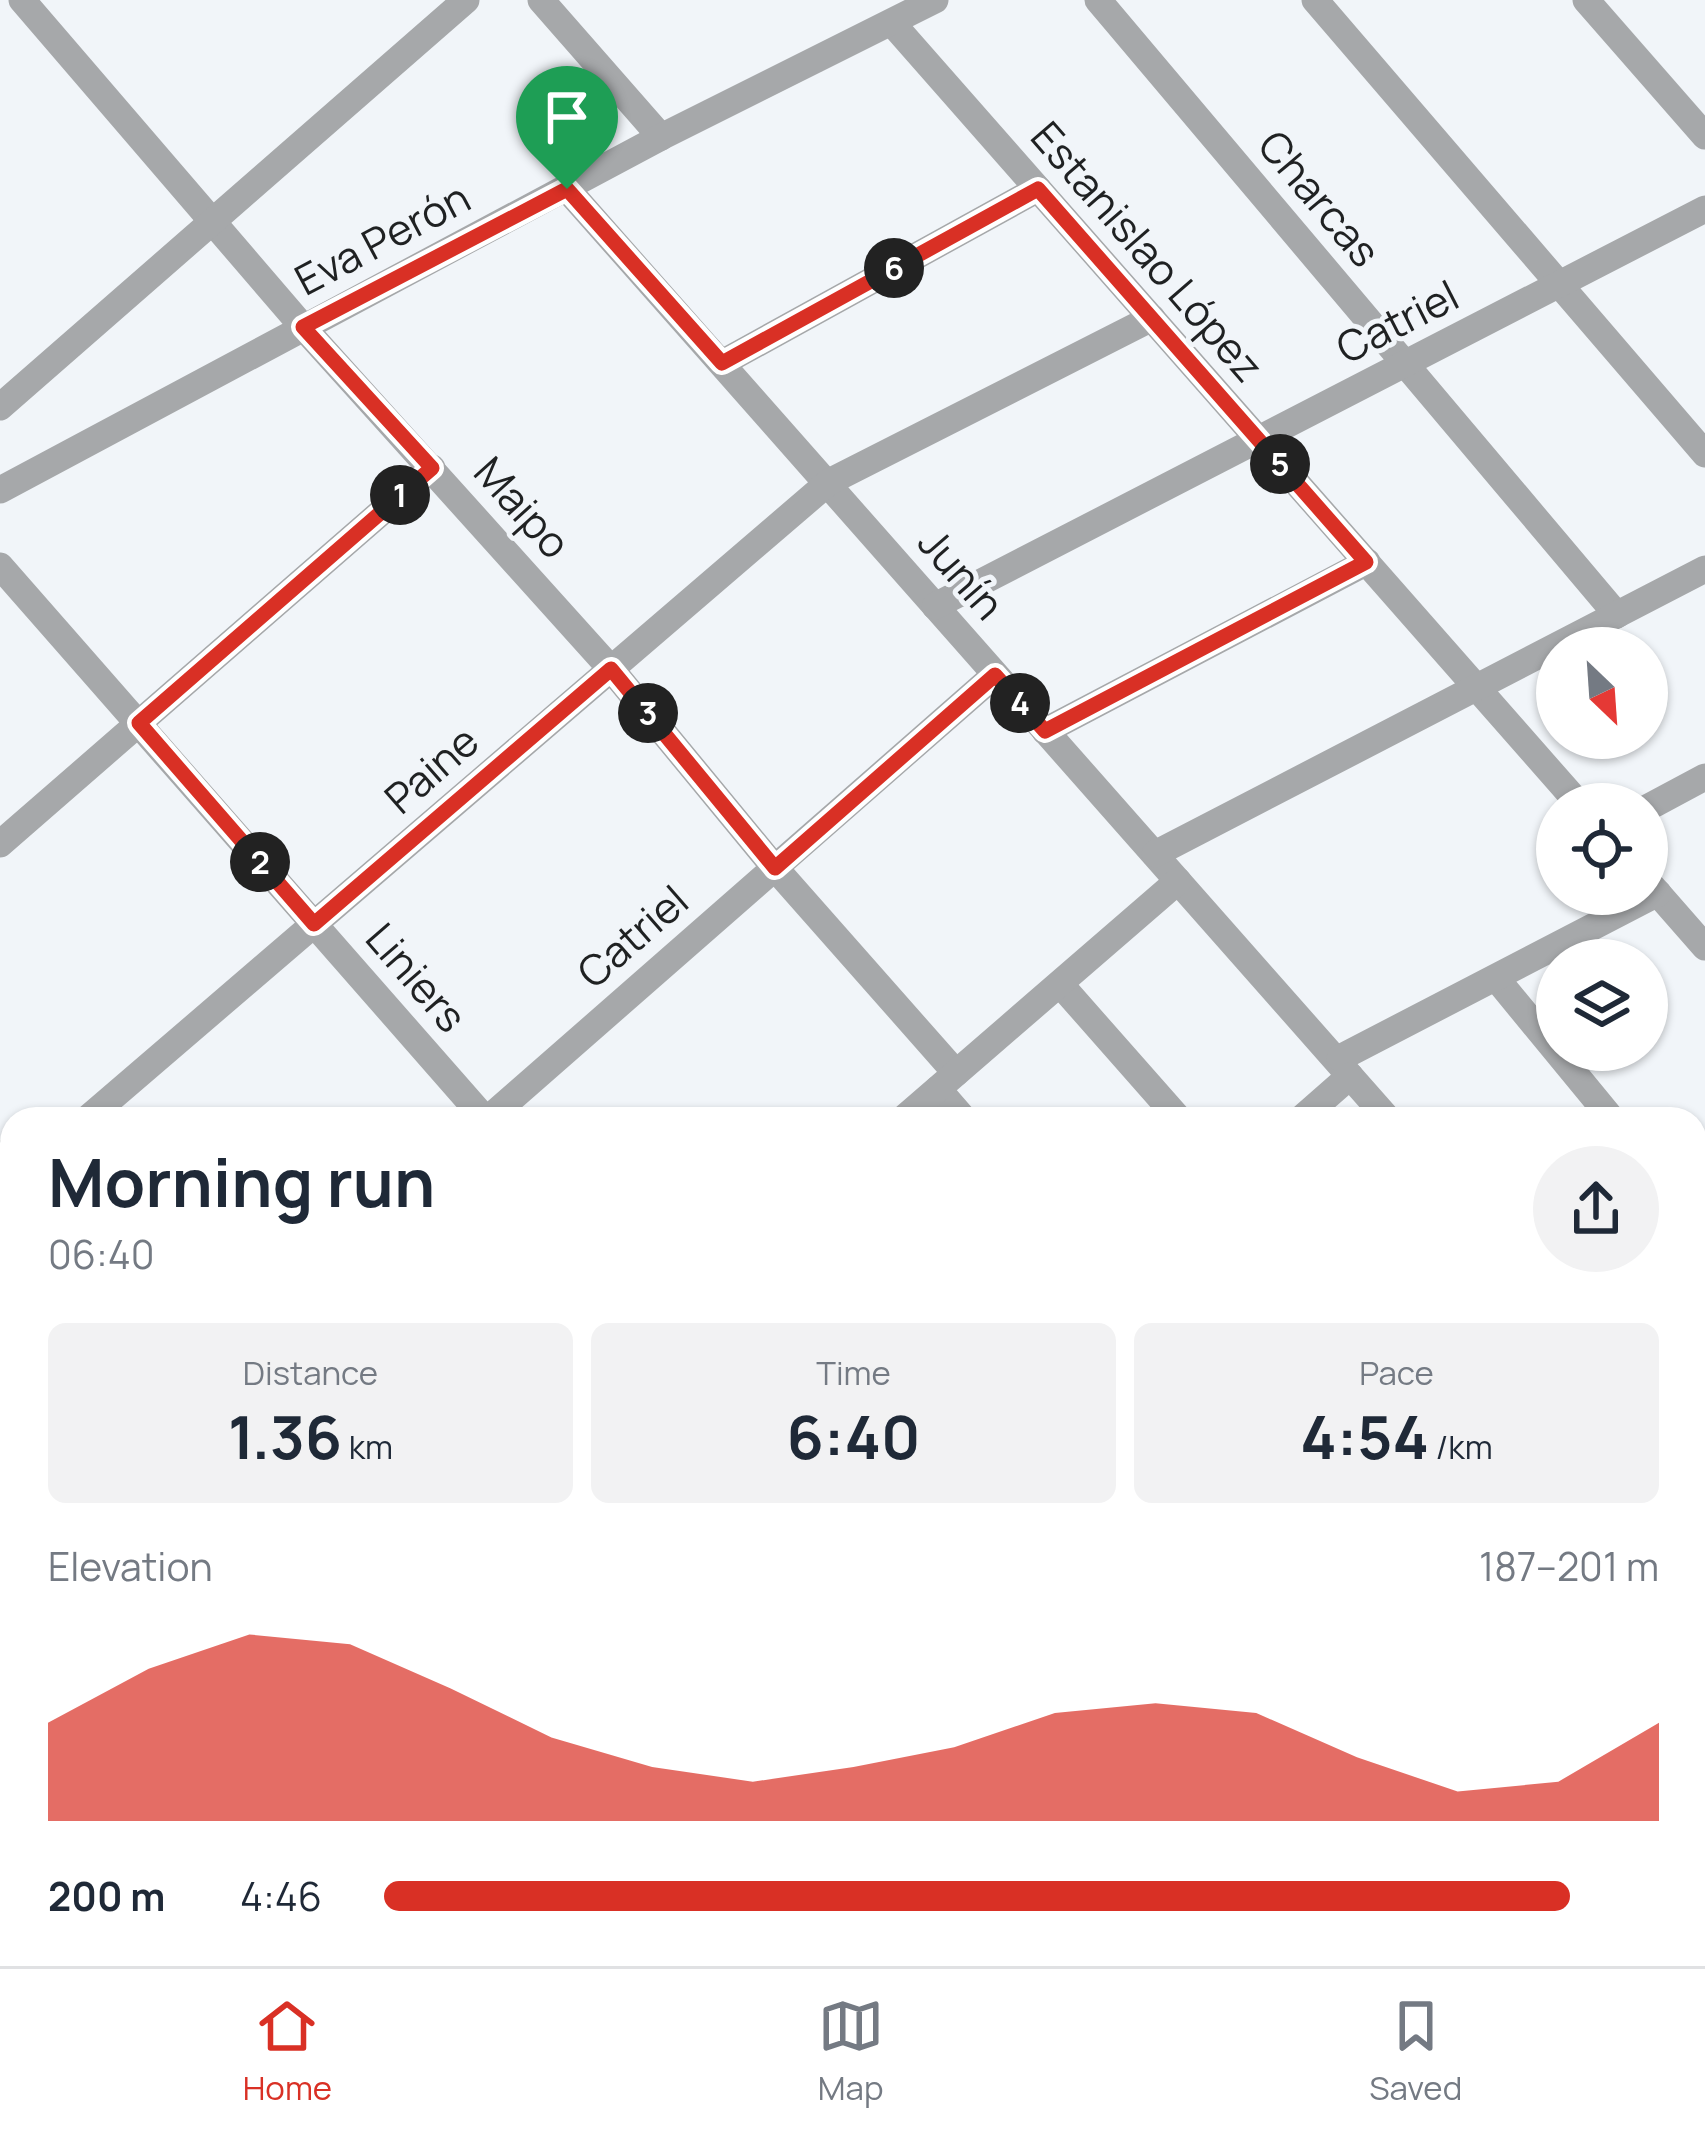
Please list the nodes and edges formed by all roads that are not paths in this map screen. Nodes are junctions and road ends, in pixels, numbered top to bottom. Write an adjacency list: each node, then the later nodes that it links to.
1 (22, 0): 14 (street, Maipo)
2 (466, 0): 14 (street)
3 (541, 0): 10 (street)
4 (935, 0): 8 (street, Eva Perón)
5 (1098, 0): 19 (street, Charcas)
6 (1315, 0): 15 (street)
7 (1586, 0): 9 (street)
8 (892, 23): 10 (street, Eva Perón); 12 (street, Estanislao López)
9 (1705, 136)
10 (661, 137): 11 (street, Eva Perón)
11 (567, 189): 17 (street, Eva Perón); 18 (street, Junín)
12 (1038, 189): 16 (street, Estanislao López); 18 (street)
13 (1705, 209): 15 (street, Catriel)
14 (214, 221): 17 (street, Maipo); 20 (street)
15 (1562, 283): 19 (street, Catriel); 22 (street)
16 (1152, 318): 21 (street, Estanislao López); 24 (street, Paine)
17 (303, 327): 23 (street, Maipo); 25 (street, Eva Perón)
18 (722, 363): 24 (street, Junín)
19 (1404, 364): 21 (street, Catriel); 30 (street, Charcas)
20 (0, 407)
21 (1258, 440): 26 (street, Estanislao López); 29 (street, Catriel)
22 (1705, 454)
23 (432, 468): 31 (street, Maipo); 34 (street)
24 (829, 482): 29 (street, Junín); 31 (street, Paine)
25 (0, 490)
26 (1366, 562): 33 (street, Estanislao López); 35 (street)
27 (0, 566): 34 (street, Liniers)
28 (1705, 569): 30 (street)
29 (935, 606): 32 (street, Junín)
30 (1617, 615): 33 (street)
31 (611, 669): 41 (street, Maipo); 45 (street, Paine)
32 (995, 675): 35 (street, Junín); 41 (street, Catriel)
33 (1474, 685): 37 (street, Estanislao López); 40 (street)
34 (139, 723): 39 (street); 45 (street, Liniers)
35 (1045, 731): 40 (street, Junín)
36 (1705, 777): 38 (street)
37 (1560, 783)
38 (1668, 797)
39 (0, 844)
40 (1155, 854): 42 (street, Junín)
41 (775, 868): 50 (street, Maipo); 53 (street, Catriel)
42 (1178, 880): 48 (street); 49 (street, Junín)
43 (1668, 904): 46 (street)
44 (1605, 915): 47 (street)
45 (314, 924): 51 (street, Paine); 52 (street, Liniers)
46 (1705, 946)
47 (1496, 978): 49 (street); 59 (street)
48 (1060, 985): 50 (street); 56 (street)
49 (1345, 1067): 57 (street); 58 (street, Junín)
50 (947, 1081): 54 (street); 55 (street, Maipo)
51 (101, 1107)
52 (475, 1107)
53 (500, 1107)
54 (917, 1107)
55 (959, 1107)
56 (1168, 1107)
57 (1310, 1107)
58 (1378, 1107)
59 (1602, 1107)

